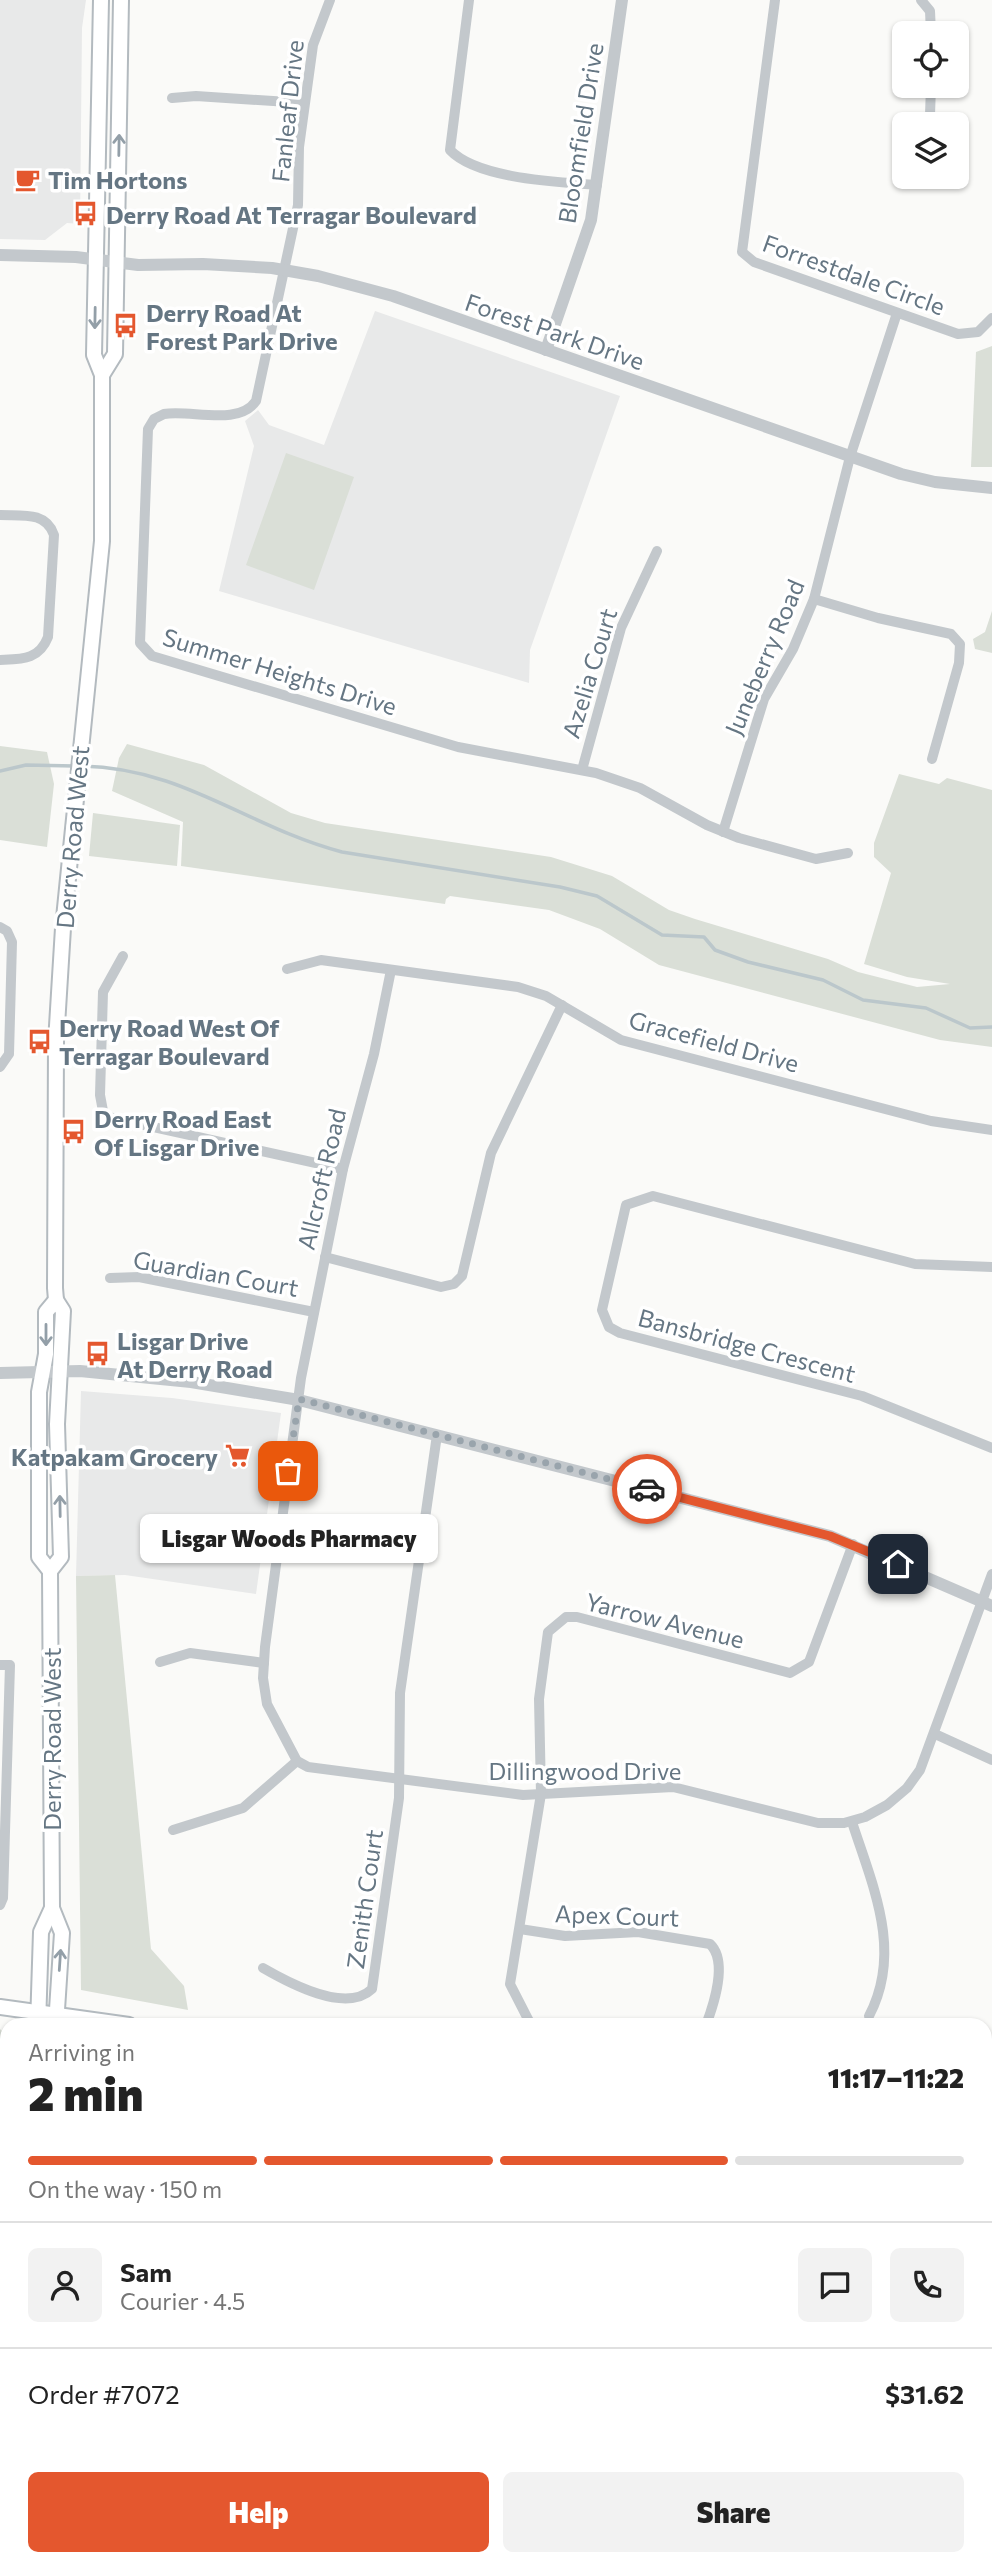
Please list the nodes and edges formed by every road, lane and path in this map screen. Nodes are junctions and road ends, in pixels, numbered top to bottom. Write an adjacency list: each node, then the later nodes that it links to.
1 (102, 0): 13 (main road, Derry Road West)
2 (121, 0): 14 (main road, Derry Road West, one-way to 2)
3 (330, 0): 10 (street, Fanleaf Drive)
4 (469, 0): 11 (street)
5 (622, 0): 11 (street, Bloomfield Drive)
6 (775, 0): 16 (street, Forrestdale Circle)
7 (921, 0): 8 (street)
8 (930, 21)
9 (172, 98): 10 (street)
10 (304, 103): 15 (street, Fanleaf Drive)
11 (597, 185): 18 (street, Bloomfield Drive)
12 (0, 255): 13 (street, Forest Park Drive)
13 (96, 260): 14 (street, Forest Park Drive); 19 (main road, Derry Road West, one-way to 19)
14 (117, 262): 15 (street, Forest Park Drive); 19 (main road, Derry Road West)
15 (286, 270): 18 (street, Forest Park Drive); 27 (street, Summer Heights Drive)
16 (897, 313): 17 (street, Forrestdale Circle); 20 (street, Juneberry Road)
17 (992, 318)
18 (546, 350): 20 (street, Forest Park Drive)
19 (102, 375): 41 (main road, Derry Road West)
20 (850, 457): 21 (street, Forest Park Drive); 24 (street, Juneberry Road)
21 (992, 488)
22 (0, 515): 25 (street)
23 (657, 551): 27 (street, Azelia Court)
24 (814, 599): 26 (street); 28 (street, Juneberry Road)
25 (0, 660)
26 (932, 759)
27 (582, 770): 28 (street)
28 (723, 832): 29 (street)
29 (848, 853)
30 (0, 927): 35 (street)
31 (123, 956): 37 (street)
32 (287, 969): 33 (street, Gracefield Drive)
33 (391, 970): 34 (street, Gracefield Drive); 37 (street, Allcroft Road)
34 (562, 1005): 36 (street, Gracefield Drive); 38 (street)
35 (0, 1068)
36 (992, 1130)
37 (343, 1169): 38 (street, Allcroft Road)
38 (325, 1256): 42 (street, Allcroft Road)
39 (992, 1268): 48 (street, Bansbridge Crescent)
40 (110, 1278): 42 (street, Guardian Court)
41 (56, 1300): 43 (main road, Derry Road West); 45 (main road, Derry Road West, one-way to 45)
42 (314, 1312): 46 (street, Allcroft Road)
43 (62, 1372): 45 (street); 46 (street); 50 (main road, Derry Road West, one-way to 43)
44 (0, 1373): 45 (street)
45 (43, 1373): 50 (main road, Derry Road West)
46 (299, 1399): 47 (street); 54 (street)
47 (437, 1435): 49 (street); 59 (street)
48 (992, 1448)
49 (853, 1544): 52 (street); 60 (street, Yarrow Avenue)
50 (50, 1571): 65 (main road, Derry Road West)
51 (992, 1574): 52 (street)
52 (987, 1604): 56 (street, Dillingwood Drive)
53 (160, 1662): 54 (street)
54 (264, 1663): 58 (street)
55 (0, 1665): 61 (street)
56 (934, 1734): 57 (street); 62 (street, Dillingwood Drive)
57 (992, 1760)
58 (297, 1761): 59 (street, Dillingwood Drive); 63 (street)
59 (400, 1780): 60 (street, Dillingwood Drive); 67 (street, Zenith Court)
60 (541, 1794): 62 (street, Dillingwood Drive); 66 (street)
61 (2, 1811): 64 (street)
62 (852, 1822): 69 (street)
63 (173, 1830)
64 (0, 1905)
65 (52, 1908): 70 (main road, Derry Road West); 71 (main road, Derry Road West, one-way to 65)
66 (520, 1928): 72 (street); 73 (street, Apex Court)
67 (264, 1968)
68 (0, 2007): 70 (main road)
69 (869, 2016)
70 (38, 2018)
71 (57, 2018)
72 (527, 2018)
73 (709, 2018)

